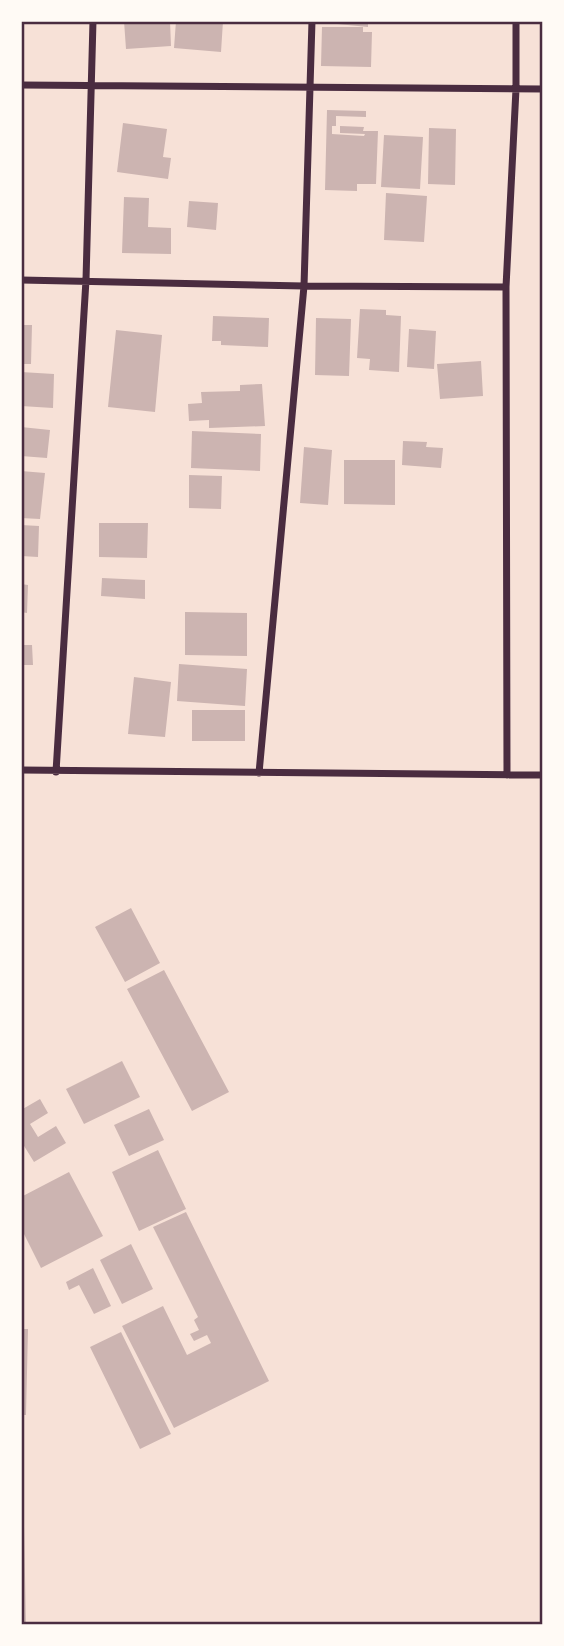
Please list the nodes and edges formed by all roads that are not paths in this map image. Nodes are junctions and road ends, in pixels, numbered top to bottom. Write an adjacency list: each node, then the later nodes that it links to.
1 (93, 21): 5 (street)
2 (312, 21): 6 (street)
3 (516, 21): 7 (street)
4 (21, 85): 5 (street)
5 (90, 85): 6 (street); 10 (street)
6 (309, 87): 7 (street); 11 (street)
7 (516, 89): 8 (street); 12 (street)
8 (543, 89)
9 (21, 280): 10 (street)
10 (86, 280): 11 (street); 14 (street)
11 (304, 286): 12 (street); 15 (street)
12 (506, 287): 16 (street)
13 (21, 770): 14 (street)
14 (57, 772): 15 (street)
15 (259, 773): 16 (street)
16 (507, 775): 17 (street)
17 (543, 775)

